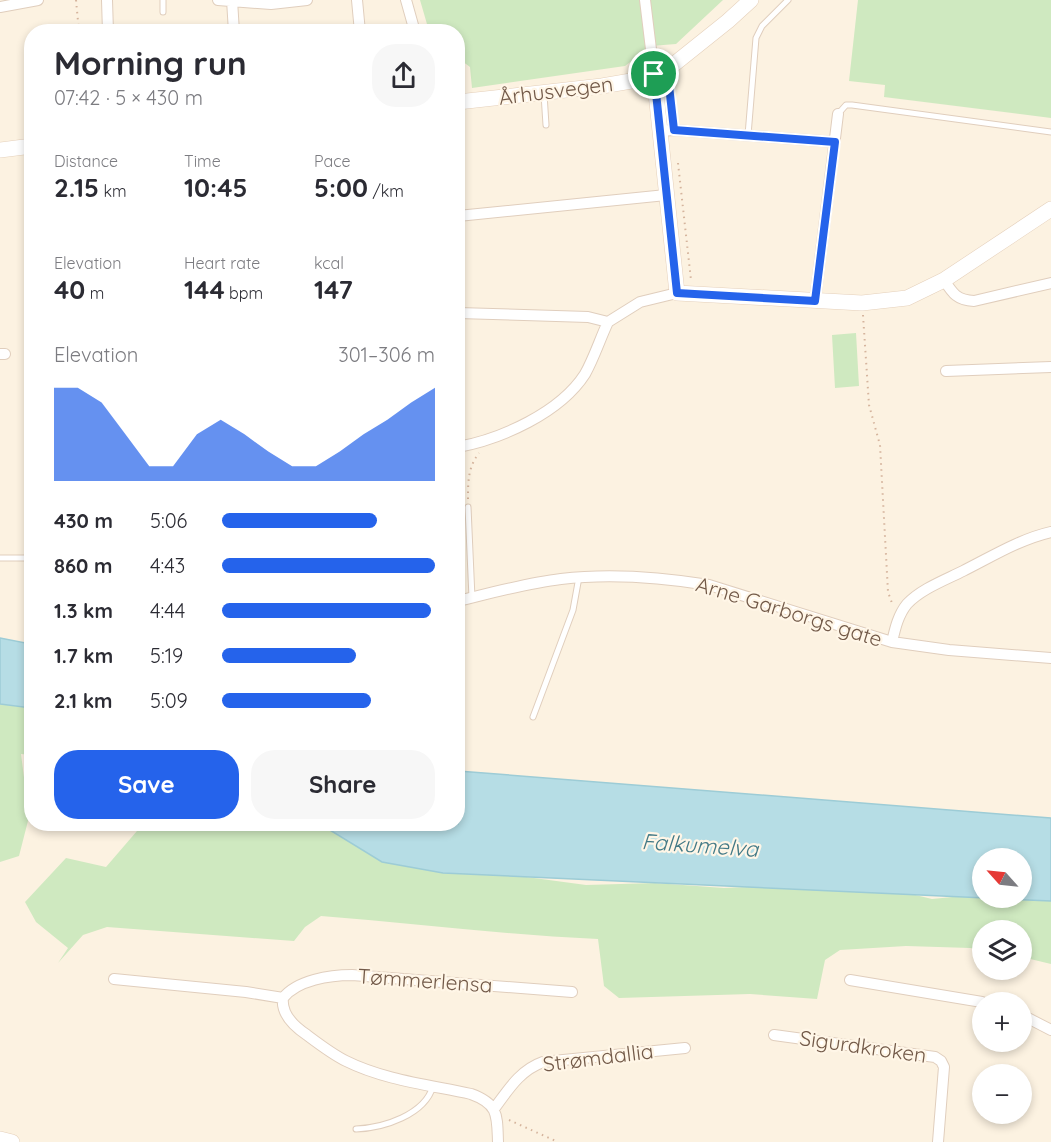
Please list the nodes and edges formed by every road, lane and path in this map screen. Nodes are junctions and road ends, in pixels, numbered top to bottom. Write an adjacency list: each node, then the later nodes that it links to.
1 (38, 0): 13 (street)
2 (76, 0): 15 (path)
3 (107, 0): 16 (street)
4 (163, 0): 14 (lane)
5 (218, 0): 12 (street)
6 (307, 0): 12 (street)
7 (357, 0): 18 (street)
8 (406, 0): 19 (street)
9 (645, 0): 20 (street)
10 (751, 0): 20 (street, Århusvegen)
11 (788, 0): 27 (lane)
12 (232, 1): 17 (street)
13 (0, 7)
14 (163, 12)
15 (78, 24)
16 (108, 24)
17 (233, 24)
18 (359, 24)
19 (413, 24)
20 (654, 74): 21 (street, Århusvegen); 25 (street)
21 (543, 93): 22 (street, Århusvegen); 24 (lane)
22 (465, 101)
23 (838, 114): 26 (lane); 28 (street)
24 (546, 125)
25 (660, 131): 27 (street); 32 (street)
26 (1051, 132)
27 (748, 135): 28 (street)
28 (835, 142): 39 (street)
29 (24, 147): 30 (street)
30 (0, 150)
31 (677, 153): 38 (path)
32 (666, 195): 34 (street); 37 (street)
33 (1051, 209): 35 (street)
34 (465, 215)
35 (944, 280): 36 (street); 40 (street)
36 (1051, 283)
37 (677, 293): 38 (street); 42 (street)
38 (693, 294): 39 (street)
39 (815, 301): 40 (street)
40 (862, 303): 54 (path)
41 (465, 313): 42 (street)
42 (608, 322): 45 (street)
43 (1051, 367): 44 (street)
44 (946, 371)
45 (492, 438): 46 (street); 47 (path)
46 (465, 445)
47 (468, 507): 52 (lane)
48 (1051, 532): 54 (street)
49 (0, 558): 50 (lane)
50 (24, 558)
51 (579, 577): 52 (street, Arne Garborgs gate); 55 (street, Arne Garborgs gate); 57 (lane)
52 (472, 598): 53 (street, Arne Garborgs gate)
53 (465, 600)
54 (898, 619): 55 (street)
55 (892, 642): 56 (street, Arne Garborgs gate)
56 (1051, 658)
57 (533, 717)
58 (114, 979): 61 (street)
59 (850, 980): 62 (street)
60 (572, 992): 61 (street, Tømmerlensa)
61 (283, 998): 67 (street)
62 (972, 1000)
63 (1032, 1020): 64 (street)
64 (1051, 1030)
65 (774, 1035): 74 (street, Sigurdkroken)
66 (685, 1048): 68 (street, Strømdallia)
67 (433, 1086): 68 (street); 69 (lane)
68 (495, 1112): 72 (street); 73 (path)
69 (356, 1129)
70 (0, 1139): 71 (street)
71 (12, 1142)
72 (498, 1142)
73 (558, 1142)
74 (938, 1142)

